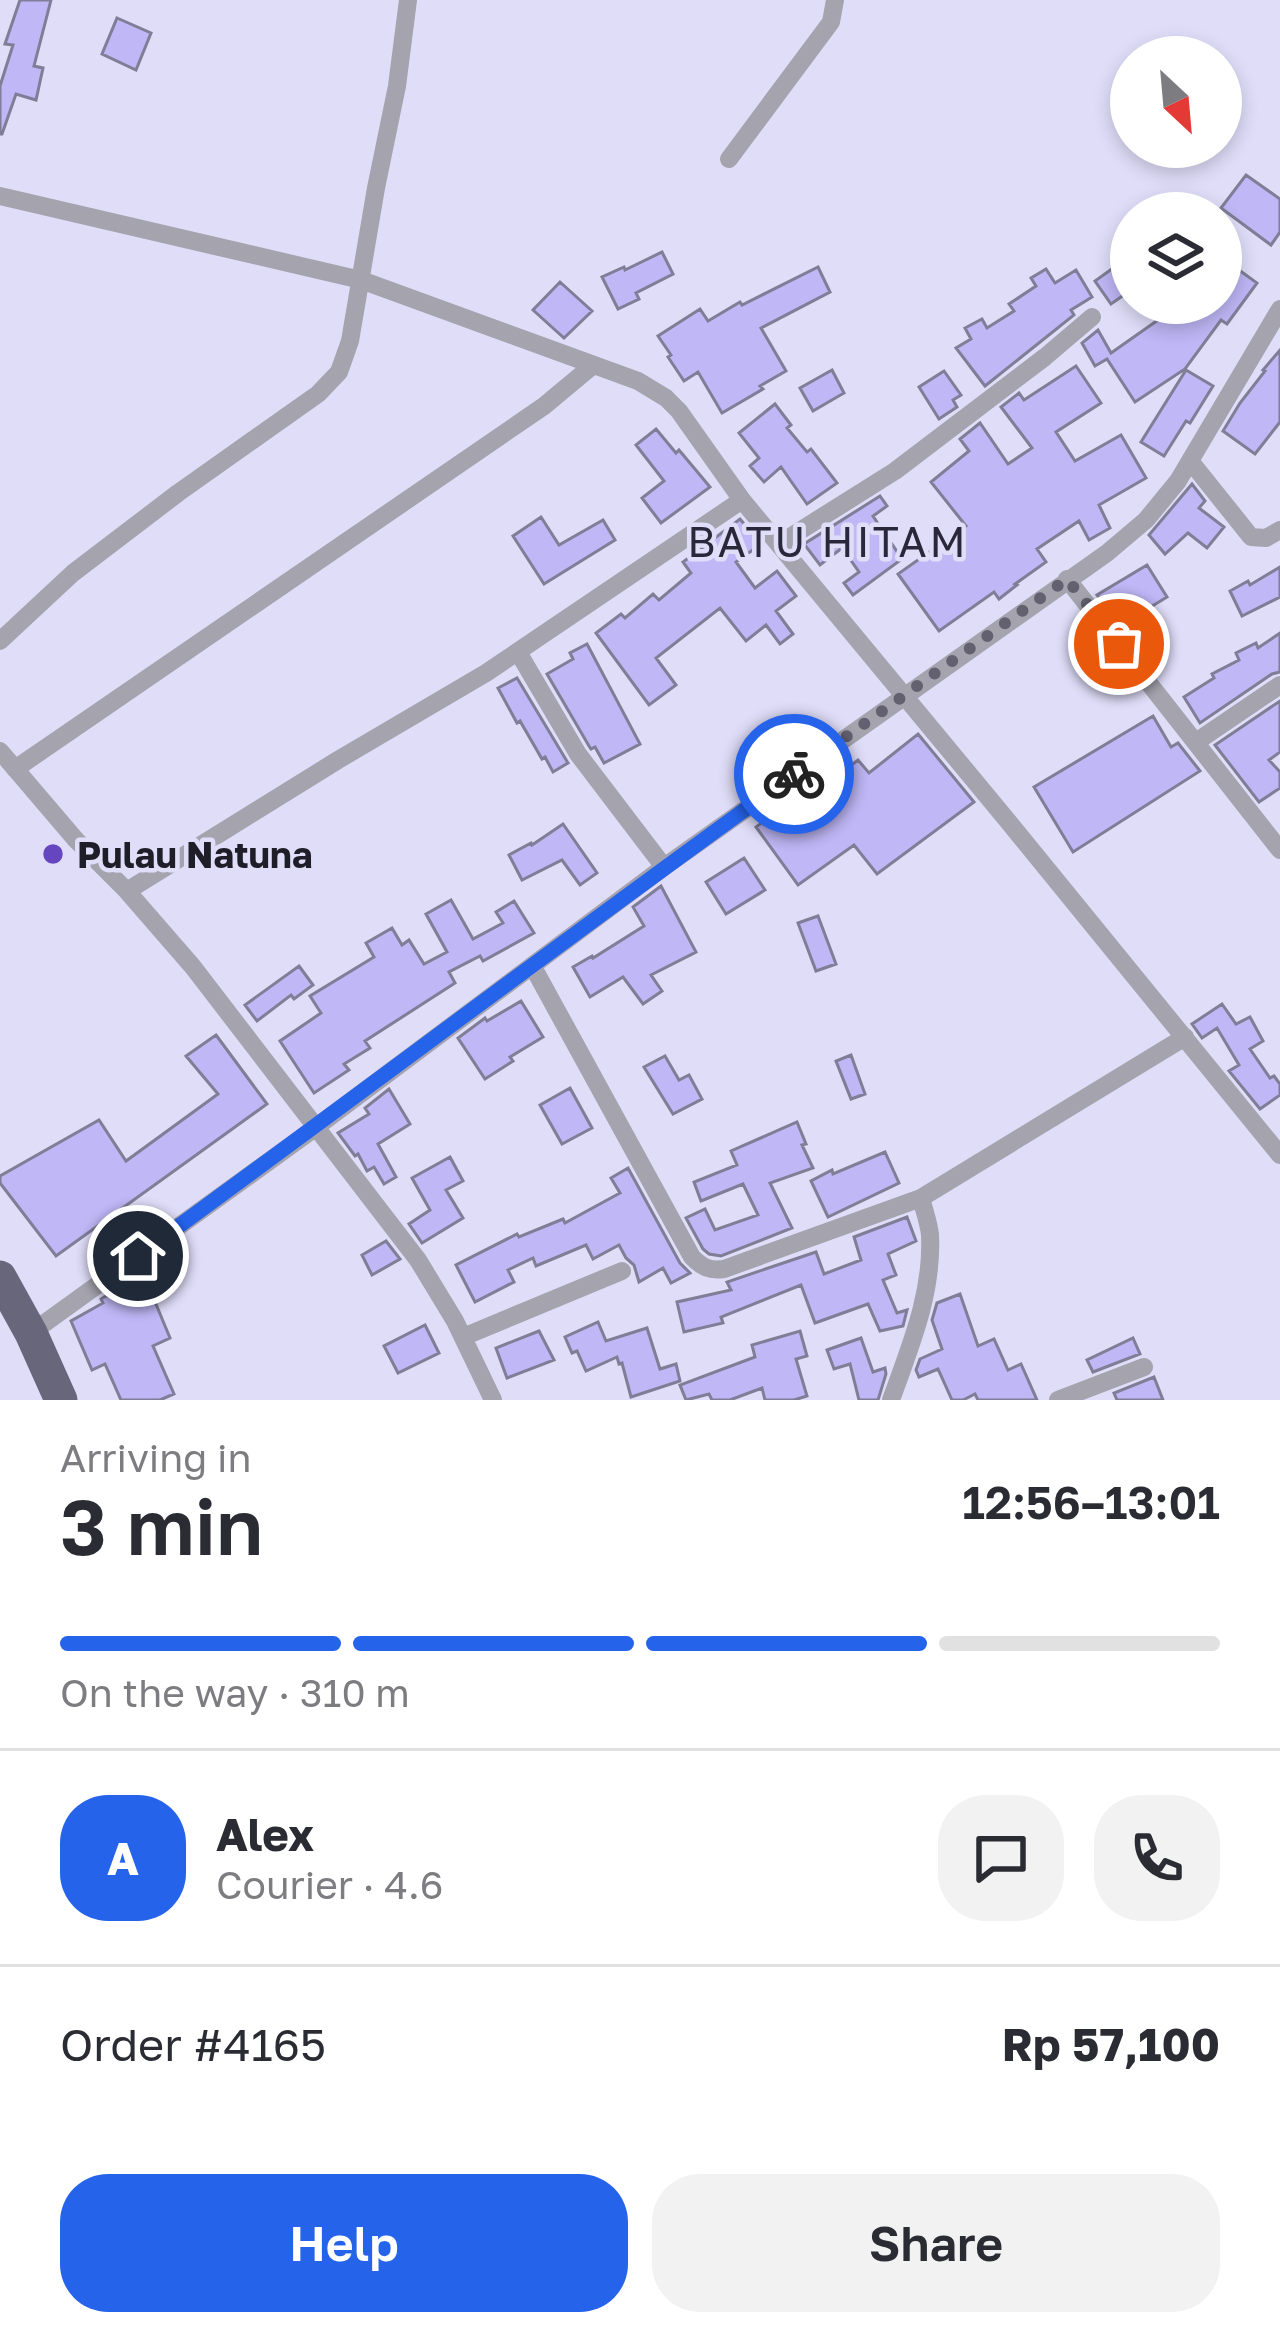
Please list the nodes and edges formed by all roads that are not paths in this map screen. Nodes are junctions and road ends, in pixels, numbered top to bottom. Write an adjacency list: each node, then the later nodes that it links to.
1 (408, 0): 5 (street)
2 (836, 0): 3 (street)
3 (729, 159)
4 (0, 196): 5 (street)
5 (361, 280): 8 (street); 14 (street)
6 (1280, 309): 9 (street)
7 (1092, 317): 12 (street)
8 (592, 366): 10 (street); 20 (street)
9 (1191, 462): 11 (street); 13 (street)
10 (742, 500): 12 (street); 15 (street)
11 (1280, 530)
12 (779, 544): 17 (street)
13 (1067, 579): 17 (street); 18 (street)
14 (0, 641)
15 (518, 652): 22 (street); 23 (street)
16 (1280, 685): 18 (street)
17 (905, 696): 22 (street); 25 (street)
18 (1196, 742): 21 (street)
19 (0, 751): 20 (street)
20 (15, 769): 23 (street)
21 (1278, 843)
22 (664, 867): 24 (street)
23 (127, 891): 26 (street)
24 (533, 967): 26 (street); 28 (street)
25 (1185, 1036): 27 (street); 28 (street)
26 (315, 1128): 31 (street); 32 (street)
27 (1280, 1155)
28 (921, 1198): 36 (street)
29 (622, 1271): 32 (street)
30 (0, 1277): 31 (highway)
31 (31, 1333): 34 (highway)
32 (463, 1337): 35 (street)
33 (1144, 1367): 37 (street)
34 (61, 1400)
35 (493, 1400)
36 (891, 1400)
37 (1058, 1400)

